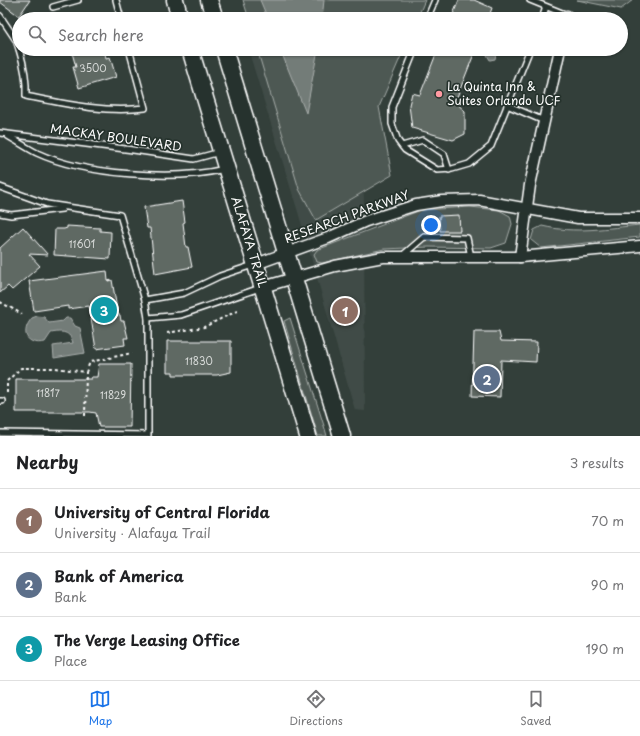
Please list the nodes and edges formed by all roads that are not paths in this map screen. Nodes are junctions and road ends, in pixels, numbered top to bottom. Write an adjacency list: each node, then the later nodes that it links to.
1 (78, 0): 7 (lane)
2 (116, 0): 9 (lane)
3 (174, 0): 10 (main road)
4 (209, 0): 11 (main road)
5 (435, 0): 12 (lane)
6 (530, 0): 8 (lane)
7 (53, 7)
8 (546, 7): 13 (lane); 14 (lane)
9 (119, 12)
10 (178, 12)
11 (213, 12)
12 (430, 12)
13 (544, 12)
14 (557, 12)
15 (0, 16): 16 (lane)
16 (12, 34)
17 (22, 56): 18 (lane)
18 (131, 56)
19 (192, 56): 29 (main road, ALAFAYA TRAIL)
20 (226, 56): 38 (main road)
21 (412, 56): 28 (lane)
22 (527, 56): 24 (lane)
23 (558, 56): 25 (street)
24 (507, 105): 25 (lane); 31 (lane)
25 (544, 121): 34 (street)
26 (0, 133): 27 (lane, MACKAY BOULEVARD)
27 (8, 136): 29 (lane, MACKAY BOULEVARD); 30 (lane, MACKAY BOULEVARD)
28 (402, 146): 31 (lane); 31 (lane)
29 (221, 152): 30 (main road, ALAFAYA TRAIL)
30 (226, 169): 42 (main road, ALAFAYA TRAIL)
31 (449, 170)
32 (0, 186): 33 (lane)
33 (67, 208): 35 (lane); 45 (lane)
34 (526, 208): 36 (street, RESEARCH PARKWAY); 38 (street, RESEARCH PARKWAY); 41 (street)
35 (0, 213)
36 (640, 218)
37 (640, 246): 41 (street)
38 (287, 253): 42 (street, RESEARCH PARKWAY); 43 (main road)
39 (402, 256): 40 (street); 40 (lane); 43 (street)
40 (471, 257): 41 (street)
41 (520, 257)
42 (256, 264): 44 (main road, ALAFAYA TRAIL); 45 (lane)
43 (295, 278): 44 (street); 49 (main road)
44 (263, 287): 46 (lane); 48 (main road, ALAFAYA TRAIL)
45 (145, 300): 46 (lane)
46 (148, 318): 47 (lane)
47 (0, 433)
48 (308, 436)
49 (342, 436)

